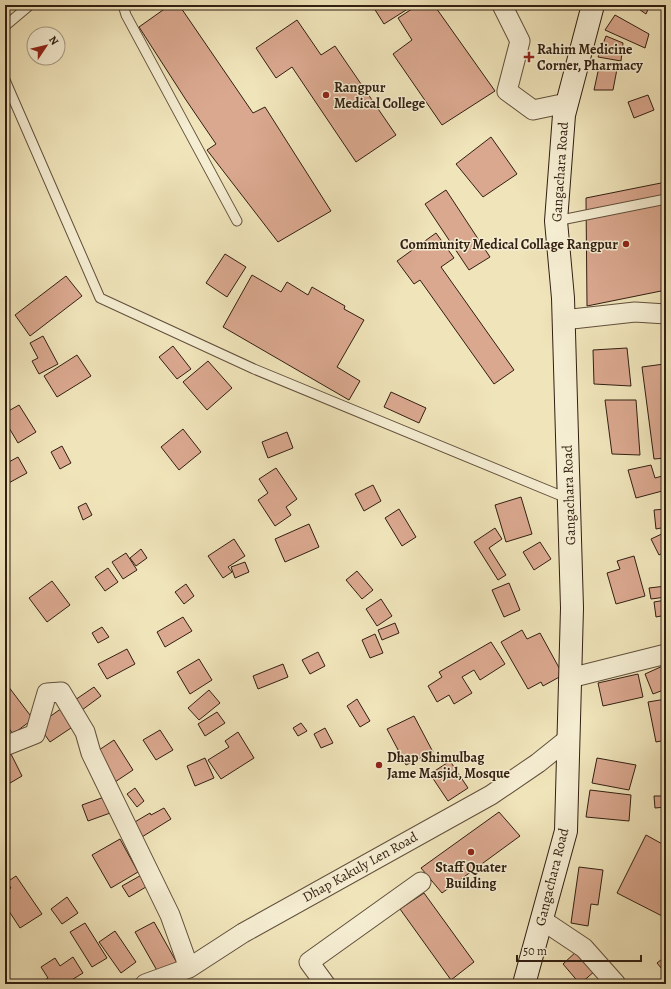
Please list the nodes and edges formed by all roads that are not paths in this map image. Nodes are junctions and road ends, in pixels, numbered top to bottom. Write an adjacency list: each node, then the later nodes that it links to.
1 (30, 5): 5 (lane)
2 (123, 5): 9 (lane)
3 (502, 5): 7 (street)
4 (593, 5): 7 (main road, Gangachara Road)
5 (5, 26)
6 (5, 80): 13 (lane)
7 (567, 104): 10 (main road, Gangachara Road)
8 (666, 199): 10 (lane)
9 (237, 221)
10 (556, 221): 12 (main road, Gangachara Road)
11 (666, 314): 12 (street)
12 (563, 320): 13 (main road, Gangachara Road)
13 (568, 499): 15 (main road, Gangachara Road)
14 (666, 654): 15 (street)
15 (570, 678): 16 (main road, Gangachara Road)
16 (568, 739): 19 (main road, Gangachara Road); 20 (street, Dhap Kakuly Len Road)
17 (5, 746): 20 (street)
18 (421, 882): 22 (street)
19 (542, 920): 23 (main road, Gangachara Road); 24 (street)
20 (188, 968): 21 (street, Dhap Kakuly Len Road)
21 (145, 984)
22 (325, 984)
23 (524, 984)
24 (616, 984)

